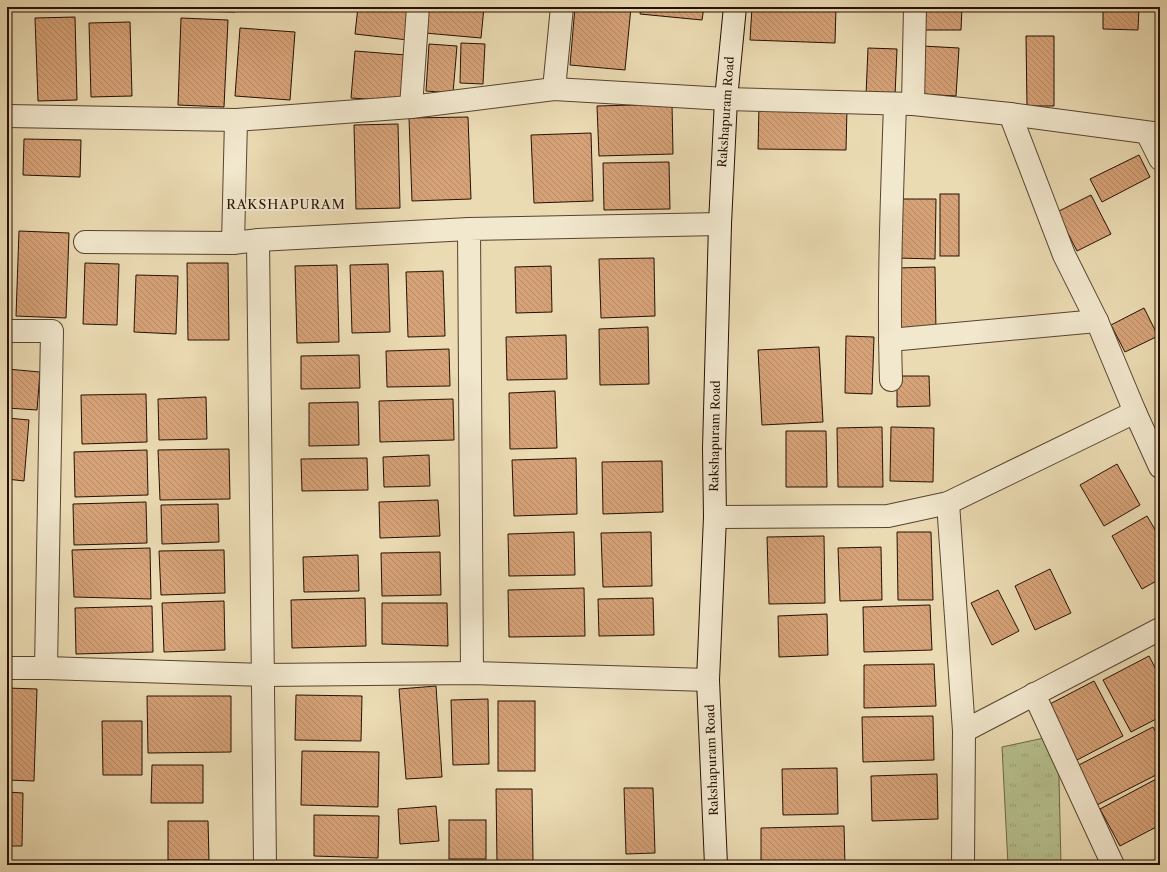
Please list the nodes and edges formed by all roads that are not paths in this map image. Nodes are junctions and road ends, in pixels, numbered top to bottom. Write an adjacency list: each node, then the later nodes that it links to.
1 (418, 7): 8 (street)
2 (562, 7): 5 (street)
3 (734, 7): 6 (street, Rakshapuram Road)
4 (915, 7): 7 (street)
5 (554, 89): 6 (street); 8 (street)
6 (726, 100): 7 (street); 14 (street, Rakshapuram Road)
7 (904, 104): 9 (street); 21 (street)
8 (411, 107): 11 (street)
9 (1010, 114): 12 (street); 19 (street)
10 (7, 116): 11 (street)
11 (236, 120): 18 (street)
12 (1154, 133): 13 (street)
13 (1160, 159)
14 (720, 224): 15 (street); 26 (street, Rakshapuram Road)
15 (469, 228): 16 (street); 30 (street)
16 (258, 240): 18 (street); 31 (street)
17 (84, 242): 18 (street)
18 (232, 243)
19 (1097, 321): 21 (street); 23 (street)
20 (7, 331): 29 (street)
21 (890, 340): 22 (street)
22 (891, 380)
23 (1135, 412): 24 (street); 25 (street)
24 (1160, 467)
25 (948, 503): 26 (street); 34 (street)
26 (714, 517): 32 (street, Rakshapuram Road)
27 (1160, 629): 33 (street)
28 (7, 668): 29 (street)
29 (46, 668): 31 (street)
30 (472, 673): 31 (street); 32 (street)
31 (263, 675): 35 (street)
32 (708, 680): 36 (street, Rakshapuram Road)
33 (1034, 694): 34 (street); 38 (street)
34 (964, 731): 37 (street)
35 (265, 865)
36 (716, 865)
37 (963, 865)
38 (1113, 865)

